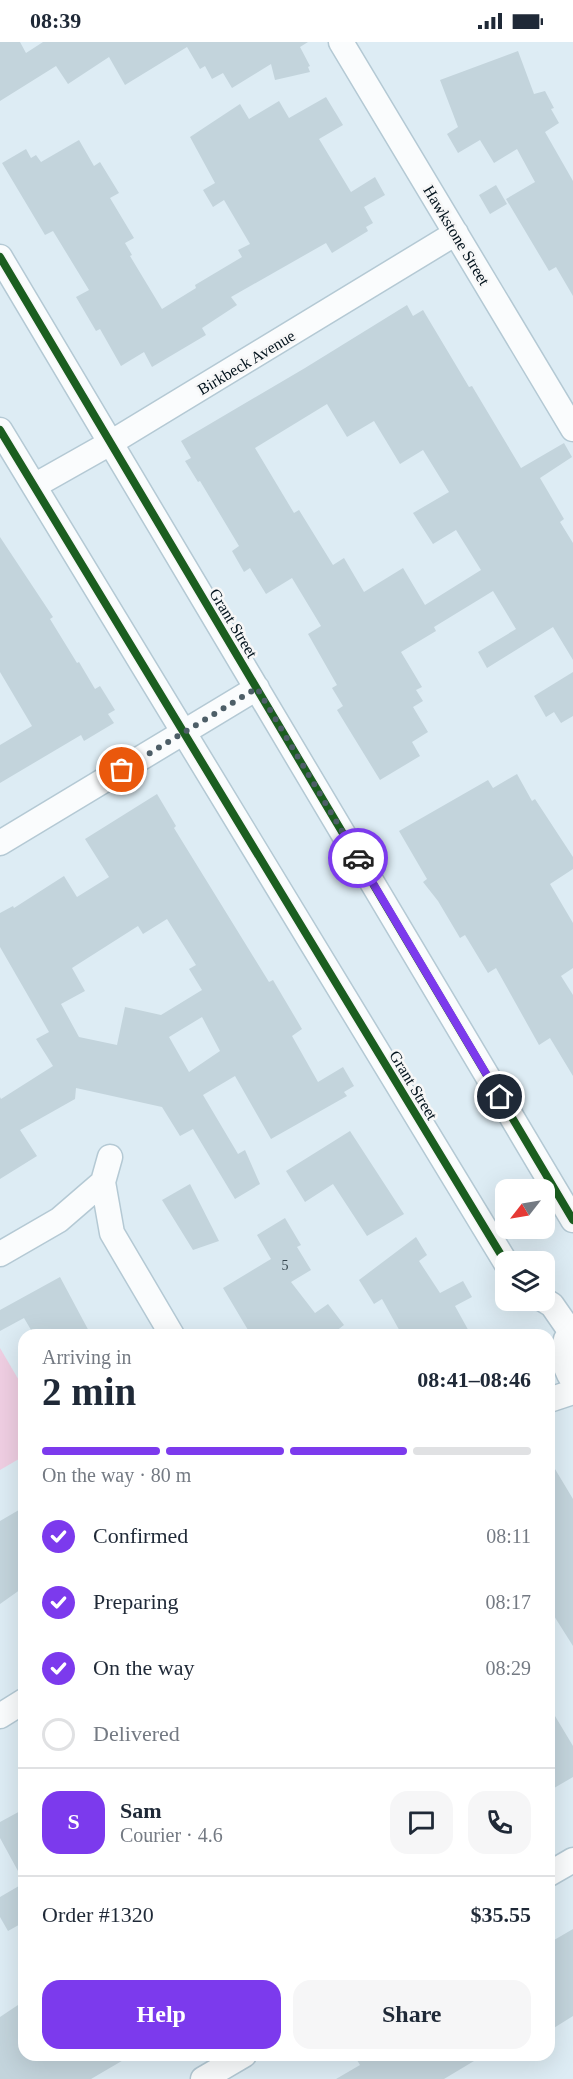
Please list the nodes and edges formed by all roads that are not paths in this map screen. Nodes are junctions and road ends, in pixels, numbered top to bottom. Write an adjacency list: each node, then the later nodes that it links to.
1 (341, 42): 2 (street, Hawkstone Street)
2 (456, 233): 4 (street, Hawkstone Street); 6 (street, Birkbeck Avenue)
3 (0, 257): 6 (street, Grant Street)
4 (573, 429)
5 (0, 430): 7 (street, Grant Street)
6 (112, 442): 7 (street, Birkbeck Avenue); 8 (street, Grant Street)
7 (34, 486): 9 (street, Grant Street)
8 (257, 688): 9 (street); 13 (street, Grant Street)
9 (183, 733): 10 (street); 14 (street, Grant Street)
10 (0, 843)
11 (110, 1156): 12 (street)
12 (103, 1182): 15 (street); 17 (street)
13 (573, 1220)
14 (499, 1251)
15 (0, 1254)
16 (555, 1309): 18 (street)
17 (168, 1329)
18 (571, 1329): 19 (street)
19 (556, 1367): 20 (street)
20 (573, 1381)
21 (573, 1392): 22 (street)
22 (555, 1398)
23 (18, 1705): 24 (street)
24 (0, 1716)
25 (573, 1860): 26 (street)
26 (555, 1870)
27 (234, 2061): 28 (street)
28 (203, 2079)

